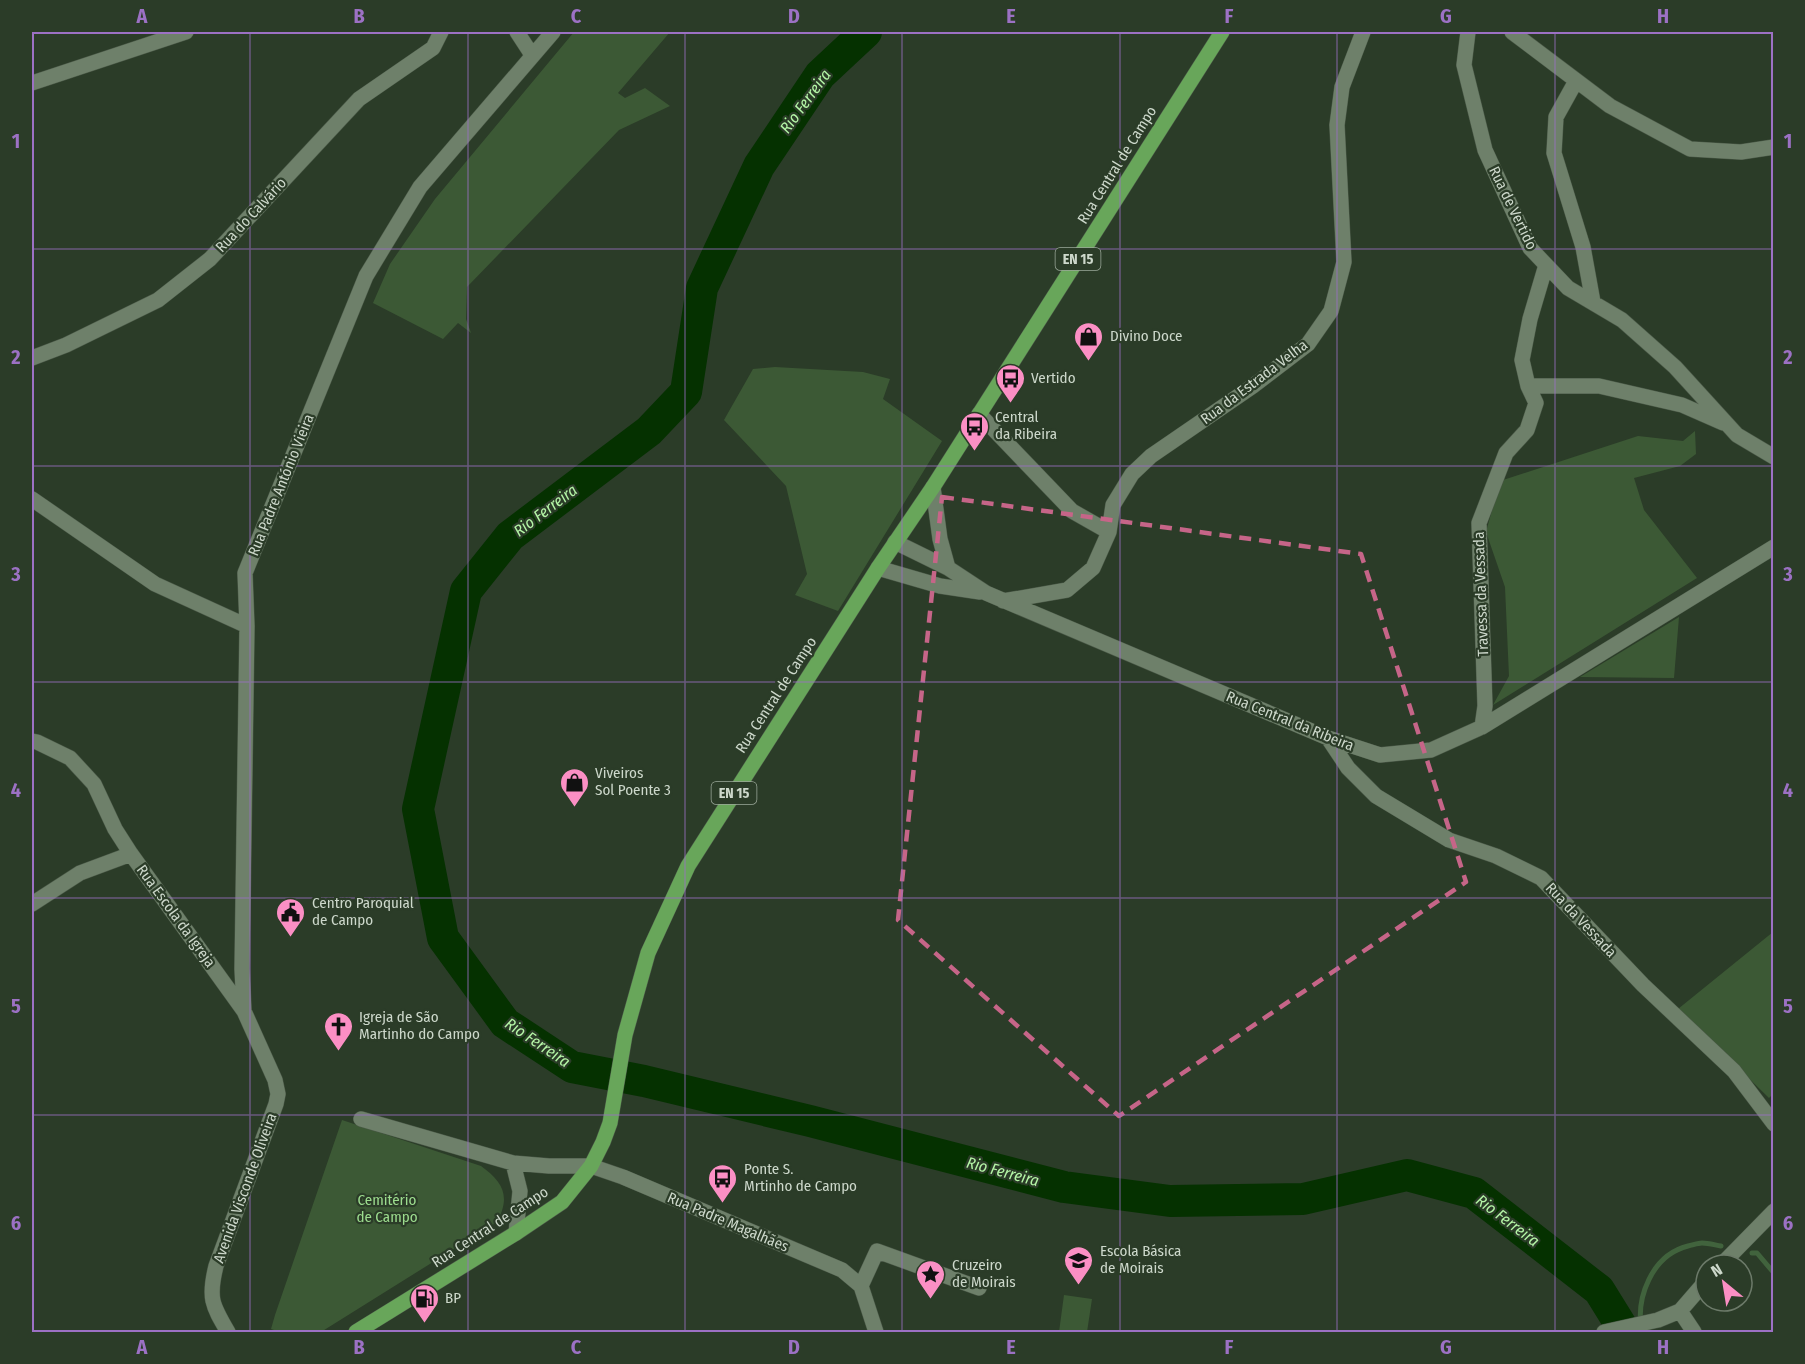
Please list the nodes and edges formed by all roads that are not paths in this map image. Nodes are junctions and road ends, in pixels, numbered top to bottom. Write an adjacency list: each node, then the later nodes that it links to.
1 (186, 32): 11 (street)
2 (441, 32): 15 (street, Rua do Calvário)
3 (517, 32): 9 (street)
4 (553, 32): 9 (street, Rua Padre António Vieira)
5 (1222, 32): 17 (main road, Rua Central de Campo / EN 15)
6 (1363, 32): 22 (street, Rua da Estrada Velha)
7 (1468, 32): 13 (street, Rua de Vertido)
8 (1512, 32): 10 (street)
9 (532, 55): 29 (street, Rua Padre António Vieira)
10 (1576, 81): 12 (street); 14 (street)
11 (32, 83)
12 (1773, 147)
13 (1546, 265): 14 (street, Rua de Vertido); 16 (street, Travessa da Vessada)
14 (1593, 302): 18 (street, Rua de Vertido)
15 (32, 358)
16 (1528, 386): 18 (street); 30 (street, Travessa da Vessada)
17 (979, 414): 20 (main road, Rua Central de Campo / EN 15); 22 (street)
18 (1728, 426): 19 (street, Rua de Vertido)
19 (1773, 457)
20 (933, 487): 23 (main road, Rua Central de Campo / EN 15); 26 (street)
21 (32, 498): 29 (street)
22 (1109, 532): 28 (street, Rua da Estrada Velha)
23 (895, 542): 25 (main road, Rua Central de Campo / EN 15); 26 (street, Rua Central da Ribeira)
24 (1773, 547): 30 (street, Rua Central da Ribeira)
25 (878, 568): 27 (street, Rua Central da Ribeira); 39 (main road, Rua Central de Campo / EN 15)
26 (948, 568): 27 (street, Rua Central da Ribeira)
27 (986, 593): 28 (street, Rua Central da Ribeira)
28 (1004, 601): 31 (street, Rua Central da Ribeira)
29 (247, 626): 35 (street, Rua Padre António Vieira)
30 (1482, 727): 31 (street, Rua Central da Ribeira)
31 (1328, 738): 37 (street, Rua da Vessada)
32 (32, 741): 33 (street)
33 (131, 854): 34 (street, Rua Escola da Igreja); 35 (street, Rua Escola da Igreja)
34 (32, 904)
35 (244, 1011): 47 (street, Avenida Visconde Oliveira)
36 (361, 1119): 38 (street)
37 (1773, 1124)
38 (513, 1163): 39 (street); 41 (street)
39 (591, 1166): 41 (main road, Rua Central de Campo / EN 15); 43 (street, Rua Padre Magalhães)
40 (1773, 1211): 42 (street)
41 (516, 1233): 48 (main road, Rua Central de Campo / EN 15)
42 (1733, 1253)
43 (861, 1286): 44 (street); 49 (street)
44 (979, 1288)
45 (1694, 1295): 46 (street)
46 (1680, 1311): 50 (street); 51 (street)
47 (228, 1332)
48 (356, 1332)
49 (876, 1332)
50 (1604, 1332)
51 (1694, 1332)

